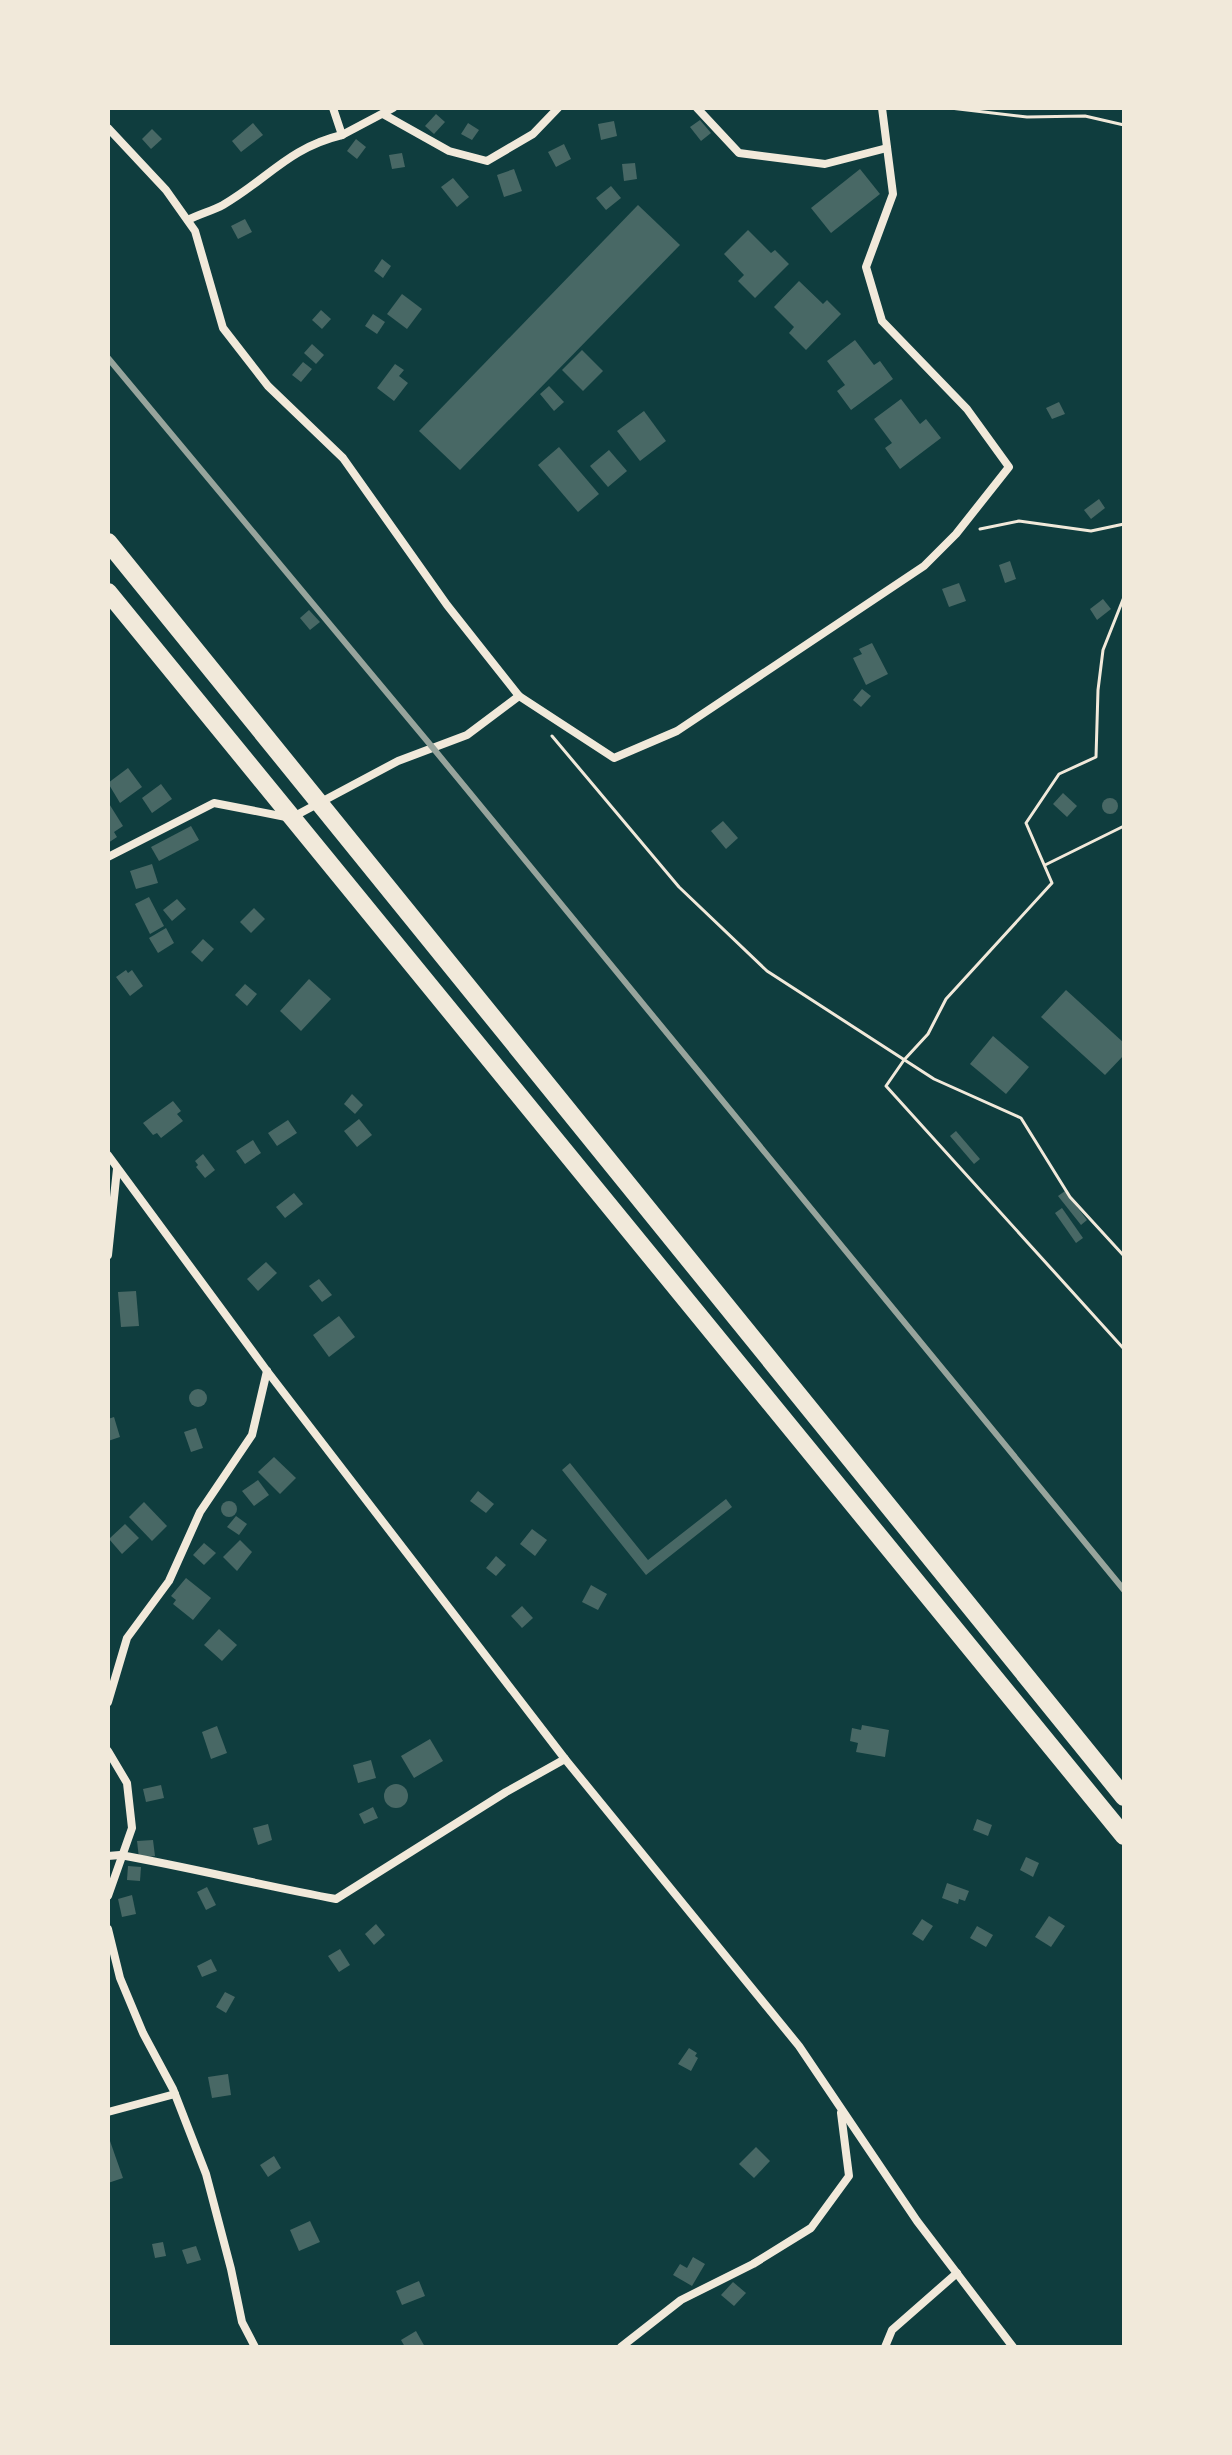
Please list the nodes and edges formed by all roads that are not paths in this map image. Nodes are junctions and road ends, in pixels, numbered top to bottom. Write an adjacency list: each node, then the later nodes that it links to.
1 (333, 108): 8 (street)
2 (393, 108): 6 (street)
3 (558, 108): 6 (street)
4 (697, 108): 9 (street)
5 (882, 108): 9 (street)
6 (383, 114): 8 (street)
7 (108, 128): 10 (street)
8 (342, 135): 10 (street)
9 (887, 148): 13 (street)
10 (188, 220): 13 (street)
11 (108, 542): 14 (highway)
12 (108, 592): 15 (highway)
13 (519, 696): 14 (street)
14 (320, 804): 15 (street); 24 (highway)
15 (291, 818): 16 (street); 25 (highway)
16 (108, 857)
17 (108, 1155): 18 (street)
18 (118, 1168): 19 (street); 20 (street)
19 (108, 1255)
20 (267, 1371): 21 (street); 23 (street)
21 (108, 1702)
22 (108, 1751): 26 (street)
23 (565, 1759): 26 (street); 31 (street)
24 (1124, 1797)
25 (1124, 1836)
26 (120, 1855): 27 (street); 28 (street)
27 (108, 1856)
28 (108, 1896)
29 (108, 1929): 30 (street)
30 (175, 2094): 32 (street); 34 (street)
31 (841, 2109): 33 (street); 35 (street)
32 (108, 2112)
33 (957, 2273): 36 (street); 37 (street)
34 (255, 2347)
35 (621, 2347)
36 (885, 2347)
37 (1013, 2347)

